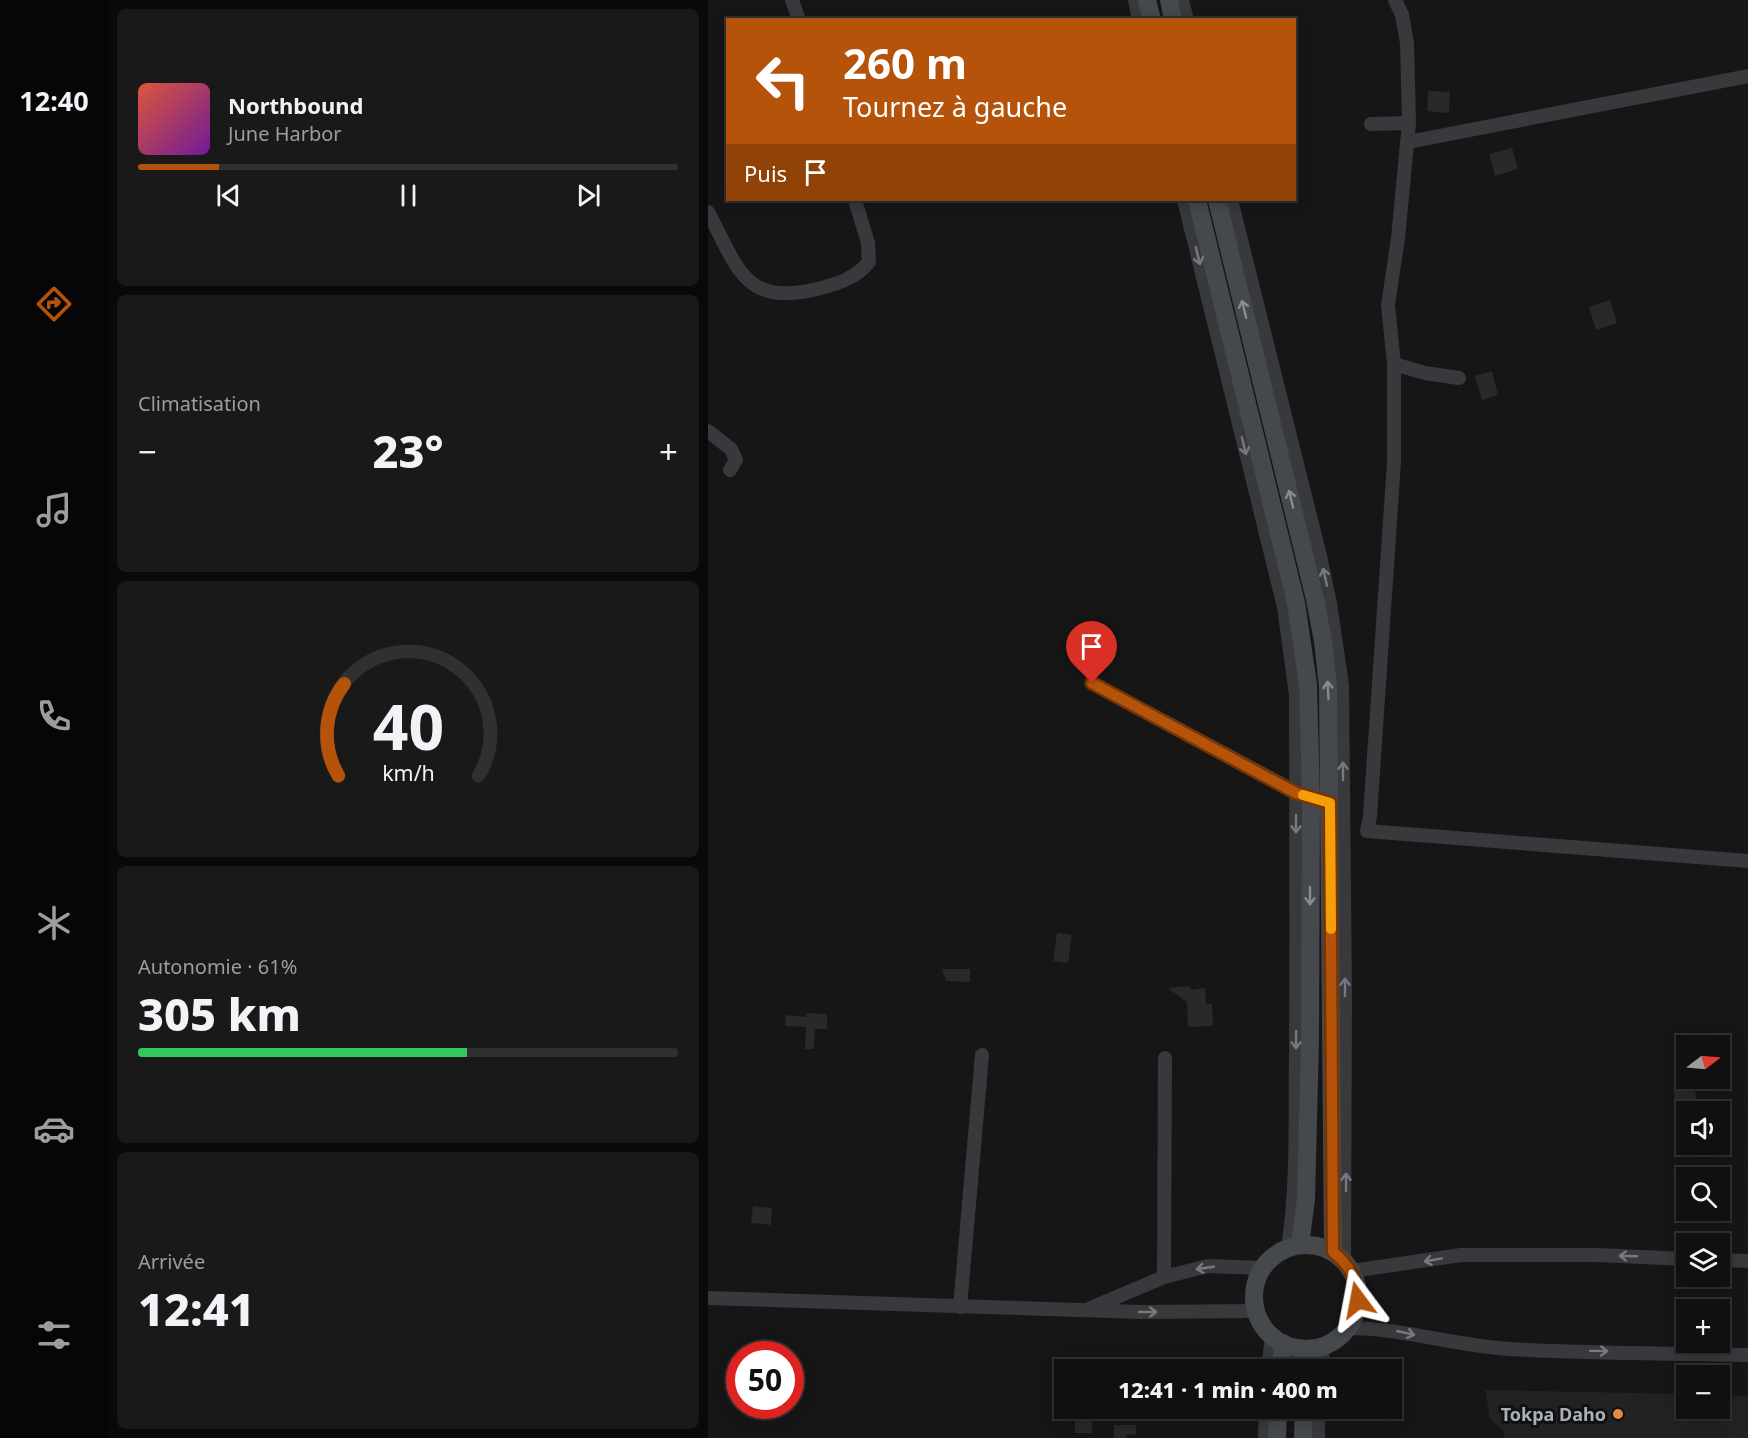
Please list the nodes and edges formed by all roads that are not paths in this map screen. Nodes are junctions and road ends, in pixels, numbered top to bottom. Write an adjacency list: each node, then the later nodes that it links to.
1 (792, 0): 7 (street)
2 (1135, 0): 8 (street)
3 (1147, 0): 9 (main road)
4 (1168, 0): 10 (main road)
5 (1182, 0): 11 (street)
6 (1395, 0): 13 (street)
7 (798, 18)
8 (1140, 18)
9 (1152, 18)
10 (1172, 18)
11 (1186, 18)
12 (1748, 76): 15 (street)
13 (1409, 123): 14 (street); 15 (street)
14 (1371, 124)
15 (1408, 142): 22 (street)
16 (855, 201): 21 (street)
17 (1184, 201): 27 (street, one-way to 27)
18 (1197, 201): 27 (main road)
19 (1217, 201): 28 (main road, one-way to 19)
20 (1232, 201): 28 (street, one-way to 20)
21 (708, 212)
22 (1394, 364): 23 (street); 29 (street)
23 (1459, 378)
24 (708, 431): 25 (street)
25 (730, 470)
26 (1092, 683): 27 (street)
27 (1304, 796): 28 (street); 32 (main road, one-way to 32)
28 (1337, 803): 36 (main road, one-way to 28)
29 (1748, 861)
30 (982, 1055): 40 (street)
31 (1166, 1058): 38 (street)
32 (1294, 1246): 36 (main road); 37 (main road)
33 (1676, 1258): 36 (street, one-way to 36)
34 (1730, 1260): 35 (street)
35 (1748, 1261)
36 (1343, 1262): 43 (main road)
37 (1263, 1268): 38 (street, one-way to 38); 42 (main road)
38 (1164, 1277): 41 (street)
39 (708, 1299): 40 (street)
40 (960, 1307): 41 (street)
41 (1089, 1309): 42 (street, one-way to 42)
42 (1257, 1311): 44 (main road)
43 (1348, 1328): 45 (main road); 46 (street, one-way to 46)
44 (1278, 1340): 45 (main road); 47 (street); 48 (main road)
45 (1318, 1347): 49 (main road); 50 (street)
46 (1748, 1355)
47 (1272, 1359)
48 (1280, 1359)
49 (1313, 1359)
50 (1320, 1359)
51 (1266, 1419): 55 (street)
52 (1278, 1419): 56 (main road)
53 (1304, 1419): 57 (main road)
54 (1318, 1419): 58 (street)
55 (1265, 1438)
56 (1277, 1438)
57 (1303, 1438)
58 (1318, 1438)

